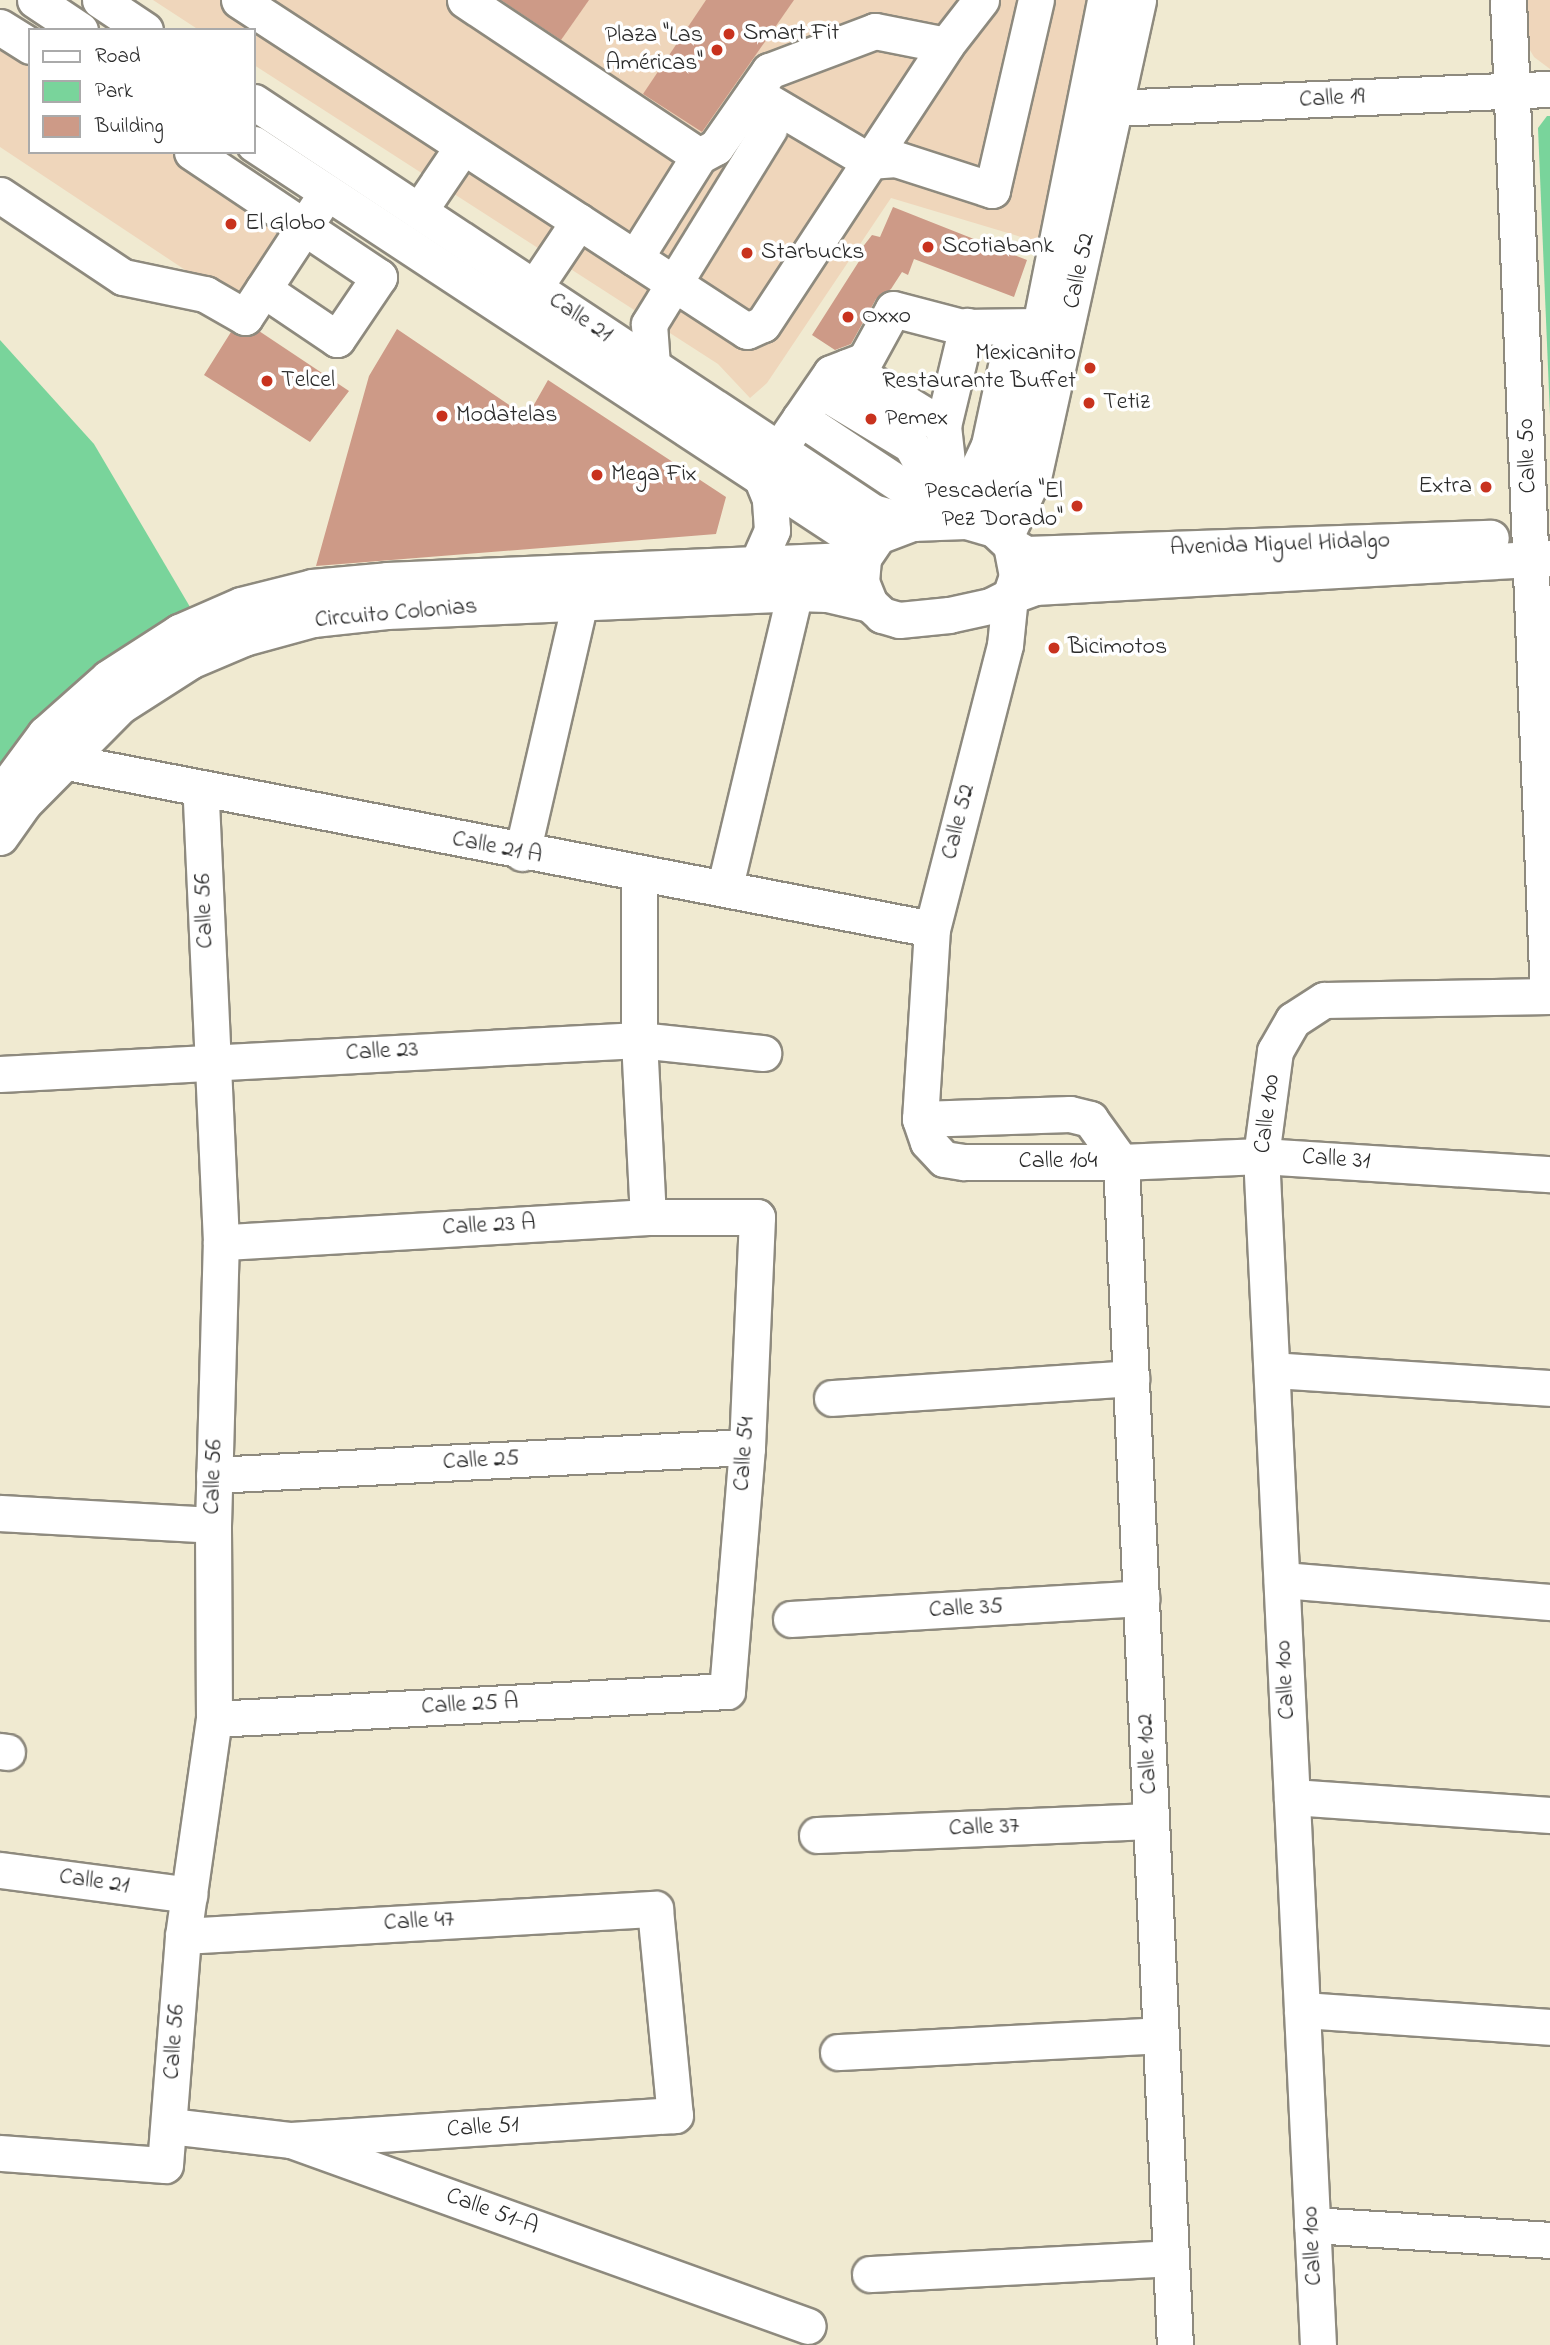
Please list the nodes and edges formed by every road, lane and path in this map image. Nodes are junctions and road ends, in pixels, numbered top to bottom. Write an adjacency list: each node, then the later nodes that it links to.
1 (35, 0): 11 (street)
2 (100, 0): 12 (street)
3 (239, 0): 22 (street)
4 (465, 0): 24 (street)
5 (981, 0): 14 (street)
6 (1036, 0): 25 (street)
7 (1105, 0): 37 (street, Calle 52)
8 (1138, 0): 19 (street, Calle 52)
9 (1508, 0): 16 (street, Calle 50)
10 (0, 27): 13 (street)
11 (77, 28)
12 (142, 28)
13 (28, 45)
14 (946, 46): 17 (street); 25 (street)
15 (1550, 89): 16 (street, Calle 19)
16 (1514, 90): 19 (street, Calle 19); 48 (street, Calle 50)
17 (754, 93): 24 (street); 25 (street)
18 (256, 104): 28 (street, Calle 21)
19 (1113, 108): 37 (street, Calle 52)
20 (769, 129): 33 (street)
21 (256, 145): 27 (street, Calle 21)
22 (463, 146): 28 (street); 29 (street)
23 (195, 154): 30 (street)
24 (699, 156): 31 (street)
25 (869, 161): 33 (street)
26 (0, 195): 35 (street)
27 (338, 199): 30 (street); 36 (street, Calle 21)
28 (419, 211): 32 (street, Calle 21)
29 (570, 216): 31 (street); 32 (street); 34 (street)
30 (316, 234): 35 (street); 35 (street)
31 (635, 258): 33 (street)
32 (500, 265): 34 (street, Calle 21)
33 (674, 284): 38 (street)
34 (534, 288): 36 (street); 38 (street, Calle 21)
35 (263, 289)
36 (515, 317): 44 (street, Calle 21)
37 (1015, 328): 39 (street); 42 (street); 45 (street); 45 (street, Calle 52); 47 (street, Calle 52)
38 (652, 365): 43 (street, Calle 21)
39 (847, 367): 40 (street); 42 (street)
40 (820, 390): 41 (street); 45 (street)
41 (800, 418): 43 (street); 45 (street)
42 (943, 426): 45 (street)
43 (779, 449): 46 (street, Calle 21)
44 (762, 479): 49 (street, Calle 21); 50 (street)
45 (960, 520): 46 (street); 47 (street)
46 (912, 523): 49 (street)
47 (1008, 541): 48 (street, Avenida Miguel Hidalgo); 53 (street)
48 (1541, 546): 53 (street, Avenida Miguel Hidalgo); 65 (street, Calle 50)
49 (864, 559): 50 (street, Circuito Colonias); 54 (street)
50 (757, 564): 51 (street, Circuito Colonias)
51 (584, 586): 52 (street, Circuito Colonias); 57 (street, Circuito Colonias); 59 (street, Circuito Colonias); 61 (street)
52 (795, 593): 54 (street, Circuito Colonias); 63 (street)
53 (1010, 596): 55 (street); 56 (street, Calle 52)
54 (870, 604): 55 (street)
55 (963, 613): 56 (street, Calle 52)
56 (996, 674): 64 (street, Calle 52)
57 (62, 761): 58 (street, Calle 21 A); 60 (street, Circuito Colonias)
58 (200, 788): 61 (street, Calle 21 A); 68 (street, Calle 56)
59 (0, 795)
60 (0, 837)
61 (522, 853): 62 (street, Calle 21 A)
62 (639, 873): 63 (street, Calle 21 A); 66 (street)
63 (725, 886): 64 (street, Calle 21 A)
64 (932, 929): 70 (street)
65 (1549, 996): 71 (street, Calle 100)
66 (639, 1040): 67 (street, Calle 23); 68 (street, Calle 23); 74 (street)
67 (763, 1053)
68 (211, 1061): 69 (street, Calle 23); 76 (street, Calle 56)
69 (0, 1074)
70 (920, 1119): 72 (street, Calle 104); 72 (street, Calle 104)
71 (1261, 1156): 72 (street, Calle 31); 73 (street, Calle 31); 77 (street, Calle 100)
72 (1121, 1163): 78 (street, Calle 102)
73 (1550, 1174)
74 (648, 1217): 75 (street, Calle 23 A); 76 (street, Calle 23 A)
75 (757, 1217): 81 (street, Calle 54)
76 (221, 1242): 82 (street, Calle 56)
77 (1272, 1370): 79 (street); 85 (street, Calle 100)
78 (1131, 1378): 80 (street); 86 (street, Calle 102)
79 (1550, 1388)
80 (832, 1398)
81 (747, 1447): 82 (street, Calle 25); 89 (street, Calle 54)
82 (214, 1475): 84 (street, Calle 56)
83 (0, 1513): 84 (street)
84 (213, 1525): 90 (street, Calle 56)
85 (1282, 1580): 87 (street); 91 (street, Calle 100)
86 (1141, 1598): 88 (street, Calle 35); 93 (street, Calle 102)
87 (1550, 1601)
88 (791, 1619)
89 (727, 1691): 90 (street, Calle 25 A)
90 (214, 1719): 96 (street, Calle 56)
91 (1292, 1797): 92 (street); 98 (street, Calle 100)
92 (1550, 1815)
93 (1151, 1821): 94 (street, Calle 37); 100 (street, Calle 102)
94 (817, 1835)
95 (0, 1870): 96 (street, Calle 21)
96 (189, 1895): 97 (street, Calle 56)
97 (183, 1936): 102 (street, Calle 47); 103 (street, Calle 56)
98 (1302, 2010): 99 (street); 106 (street, Calle 100)
99 (1550, 2027)
100 (1161, 2035): 101 (street); 108 (street, Calle 102)
101 (838, 2052)
102 (676, 2115): 104 (street, Calle 51)
103 (170, 2126): 104 (street, Calle 51-A); 105 (street, Calle 56)
104 (291, 2140): 110 (street, Calle 51-A)
105 (0, 2152)
106 (1312, 2225): 107 (street); 112 (street, Calle 100)
107 (1550, 2240)
108 (1171, 2258): 109 (street); 111 (street, Calle 102)
109 (870, 2274)
110 (808, 2326)
111 (1175, 2345)
112 (1318, 2345)

